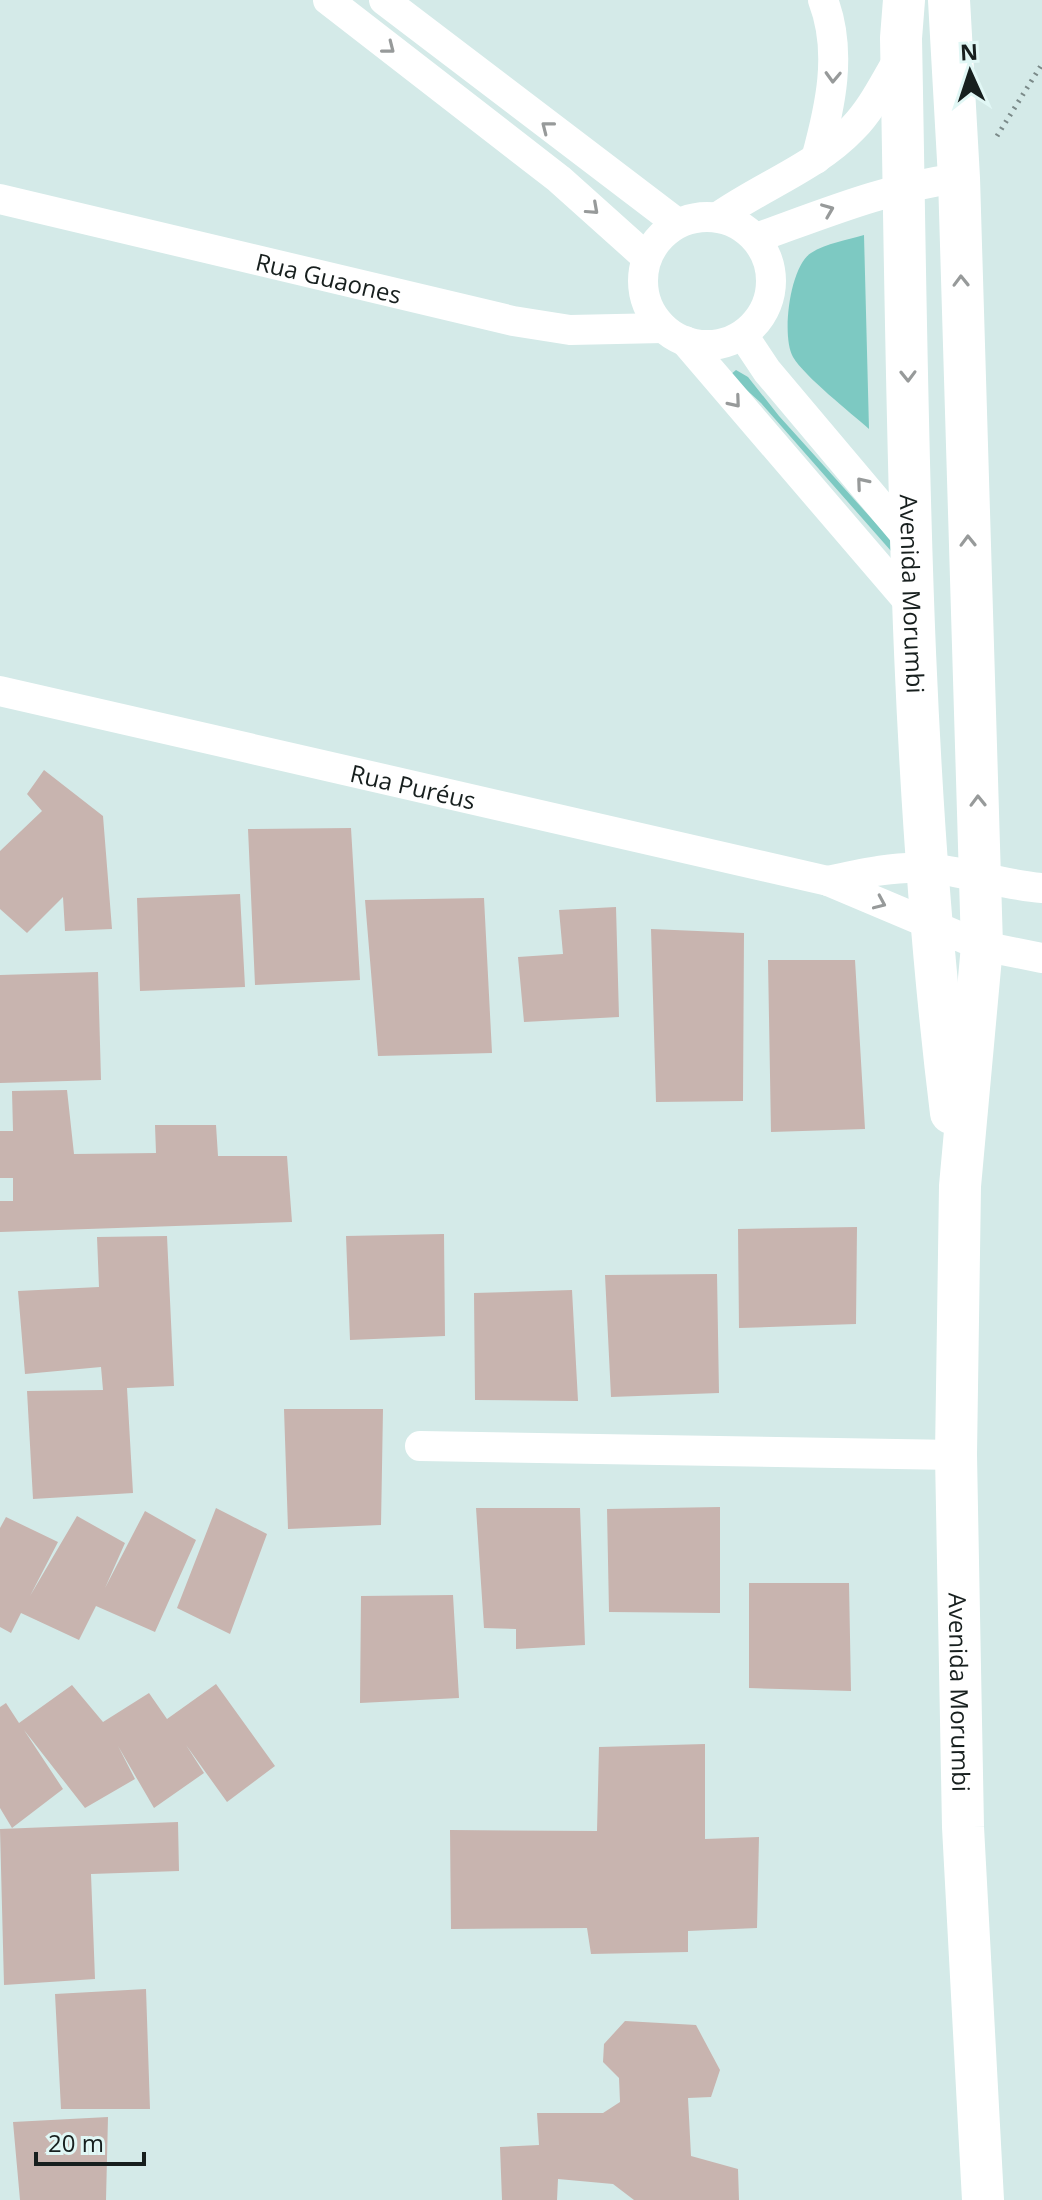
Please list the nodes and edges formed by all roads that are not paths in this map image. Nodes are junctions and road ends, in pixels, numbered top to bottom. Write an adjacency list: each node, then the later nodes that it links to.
1 (328, 0): 14 (street, one-way to 14)
2 (384, 0): 12 (street, one-way to 2)
3 (823, 0): 7 (street, one-way to 7)
4 (904, 0): 6 (main road, Avenida Morumbi)
5 (949, 0): 8 (main road, Avenida Morumbi)
6 (901, 55): 7 (street); 9 (main road, Avenida Morumbi)
7 (816, 159): 11 (street)
8 (959, 178): 9 (street); 19 (main road, Avenida Morumbi, one-way to 8)
9 (904, 186): 13 (street, one-way to 9); 17 (main road, Avenida Morumbi, one-way to 17)
10 (0, 199): 15 (street, Rua Guaones)
11 (718, 217): 12 (street); 13 (street)
12 (677, 223): 14 (street)
13 (756, 238): 16 (street)
14 (646, 257): 15 (street)
15 (674, 334): 16 (street); 18 (street, one-way to 18)
16 (743, 335): 17 (street, one-way to 16)
17 (912, 543): 18 (main road, Avenida Morumbi); 19 (main road)
18 (914, 608): 21 (main road, Avenida Morumbi)
19 (970, 636): 22 (main road, Avenida Morumbi, one-way to 19)
20 (0, 691): 23 (street, Rua Puréus)
21 (929, 869): 22 (street, Rua Puréus); 23 (street, Rua Puréus); 25 (main road, Avenida Morumbi)
22 (979, 879): 24 (street, Rua Puréus); 26 (main road, Avenida Morumbi)
23 (828, 881): 25 (street, Rua Puréus, one-way to 25)
24 (1042, 888)
25 (932, 927): 26 (street, Rua Puréus); 28 (main road, Avenida Morumbi)
26 (982, 946): 27 (street, Rua Puréus); 28 (main road, Avenida Morumbi)
27 (1042, 958)
28 (960, 1186): 30 (main road, Avenida Morumbi)
29 (420, 1446): 30 (street)
30 (956, 1455): 31 (main road, Avenida Morumbi)
31 (983, 2200)

